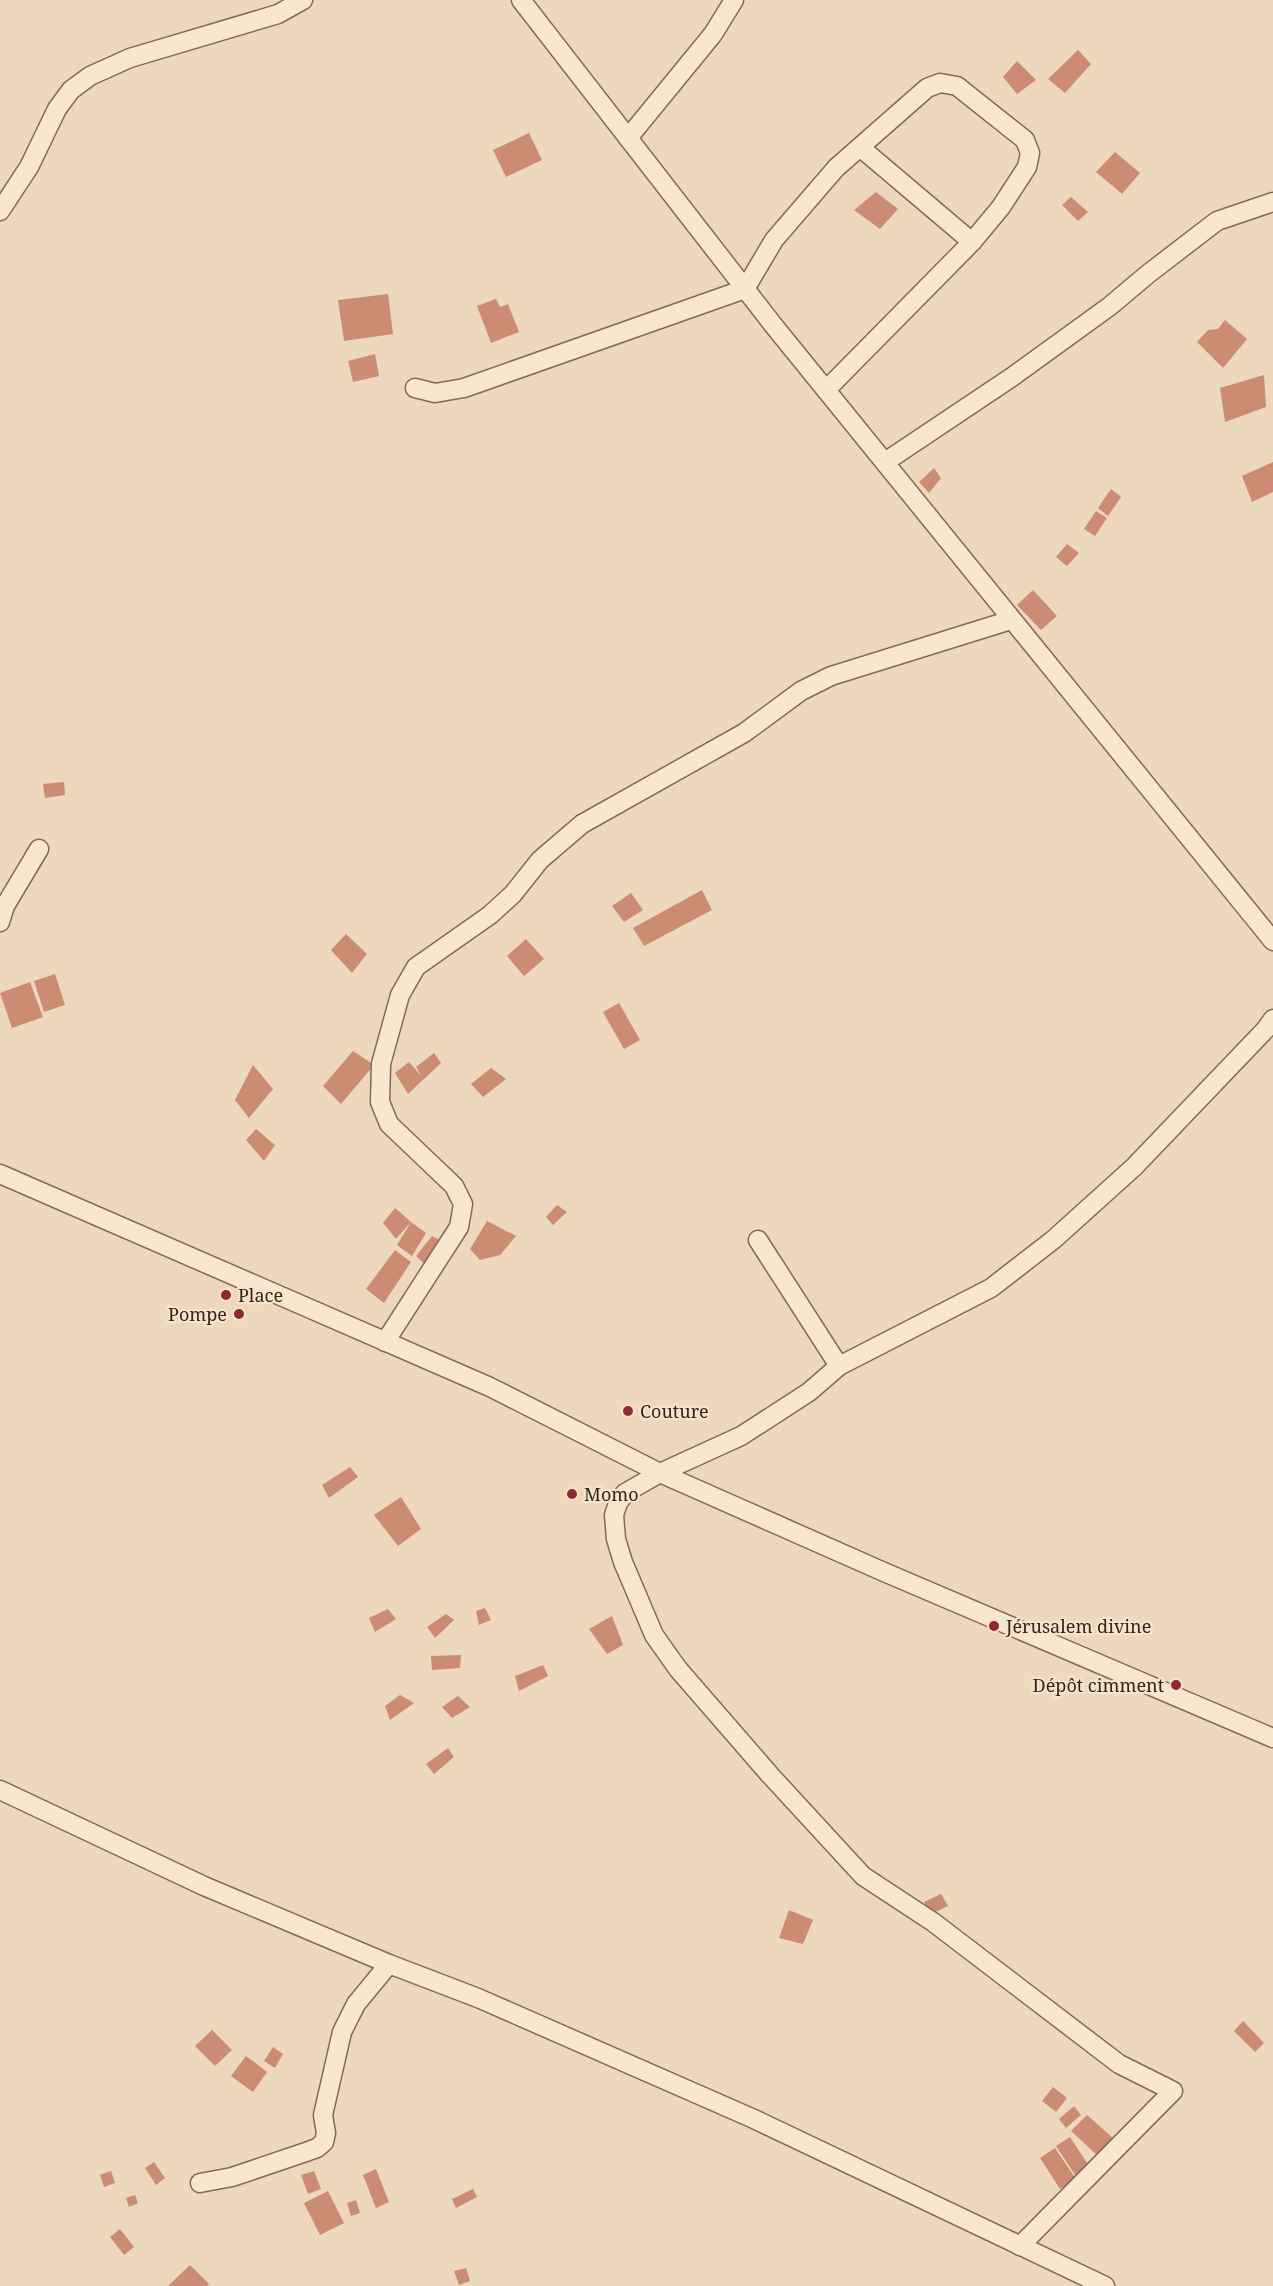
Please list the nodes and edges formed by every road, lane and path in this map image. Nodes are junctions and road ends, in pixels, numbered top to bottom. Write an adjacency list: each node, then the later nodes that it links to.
1 (303, 0): 7 (street)
2 (521, 0): 4 (street)
3 (734, 0): 4 (street)
4 (628, 138): 9 (street)
5 (861, 148): 8 (street); 8 (street); 9 (street)
6 (1273, 202): 12 (street)
7 (0, 211)
8 (972, 242): 11 (street)
9 (746, 289): 10 (street); 11 (street)
10 (414, 388)
11 (826, 390): 12 (street)
12 (885, 462): 13 (street)
13 (1011, 620): 16 (street); 20 (street)
14 (39, 849): 15 (street)
15 (0, 922)
16 (1273, 941)
17 (1273, 1019): 21 (street)
18 (0, 1174): 20 (street)
19 (758, 1240): 21 (street)
20 (385, 1342): 22 (street)
21 (839, 1366): 22 (street)
22 (660, 1473): 23 (street); 27 (street)
23 (1273, 1738)
24 (0, 1790): 25 (street)
25 (389, 1964): 26 (street); 27 (street)
26 (200, 2183)
27 (1020, 2246): 28 (street)
28 (1105, 2286)

